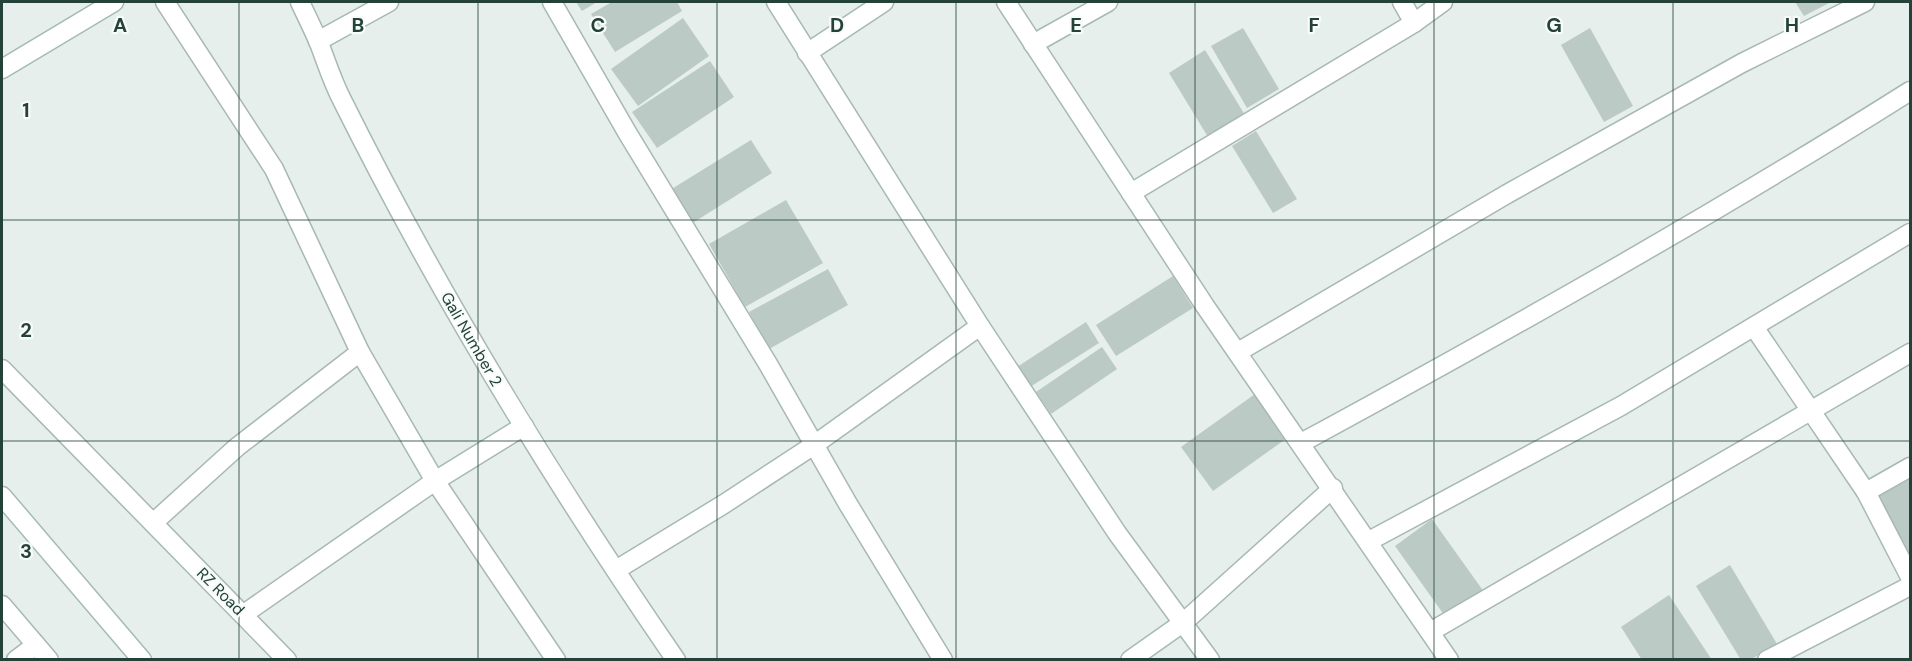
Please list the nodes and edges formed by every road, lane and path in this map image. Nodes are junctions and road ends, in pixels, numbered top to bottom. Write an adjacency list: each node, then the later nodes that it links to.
1 (114, 2): 17 (street)
2 (165, 2): 23 (street)
3 (300, 2): 14 (street, Gali Number 2)
4 (389, 2): 14 (street)
5 (552, 2): 30 (street)
6 (776, 2): 16 (street)
7 (884, 2): 16 (street)
8 (1005, 2): 15 (street)
9 (1108, 2): 15 (street)
10 (1402, 2): 13 (street)
11 (1443, 2): 13 (street)
12 (1865, 2): 24 (street)
13 (1414, 23): 19 (street)
14 (318, 41): 28 (street, Gali Number 2)
15 (1033, 44): 19 (street)
16 (807, 53): 21 (street)
17 (2, 69)
18 (1911, 91): 29 (street)
19 (1131, 193): 24 (street)
20 (1911, 233): 22 (street)
21 (980, 326): 30 (street); 42 (street)
22 (1754, 327): 27 (street); 37 (street)
23 (360, 352): 32 (street); 36 (street)
24 (1238, 352): 29 (street)
25 (1911, 353): 27 (street)
26 (2, 369): 36 (street, RZ Road)
27 (1810, 410): 34 (street); 43 (street)
28 (524, 426): 32 (street); 38 (street, Gali Number 2)
29 (1301, 442): 33 (street)
30 (814, 445): 38 (street); 52 (street)
31 (1911, 467): 34 (street)
32 (435, 481): 41 (street); 50 (street)
33 (1333, 489): 37 (street); 42 (street)
34 (1866, 492): 39 (street)
35 (2, 496): 48 (street)
36 (153, 523): 41 (street, RZ Road)
37 (1369, 541): 43 (street)
38 (616, 570): 51 (street, Gali Number 2)
39 (1910, 585): 45 (street)
40 (2, 605): 44 (street)
41 (244, 614): 49 (street, RZ Road)
42 (1184, 622): 53 (street); 54 (street)
43 (1430, 632): 55 (street)
44 (36, 645): 46 (street); 47 (street)
45 (1789, 655): 56 (street)
46 (16, 660)
47 (49, 660)
48 (142, 660)
49 (287, 660)
50 (556, 660)
51 (676, 660)
52 (942, 660)
53 (1130, 660)
54 (1210, 660)
55 (1449, 660)
56 (1767, 660)

